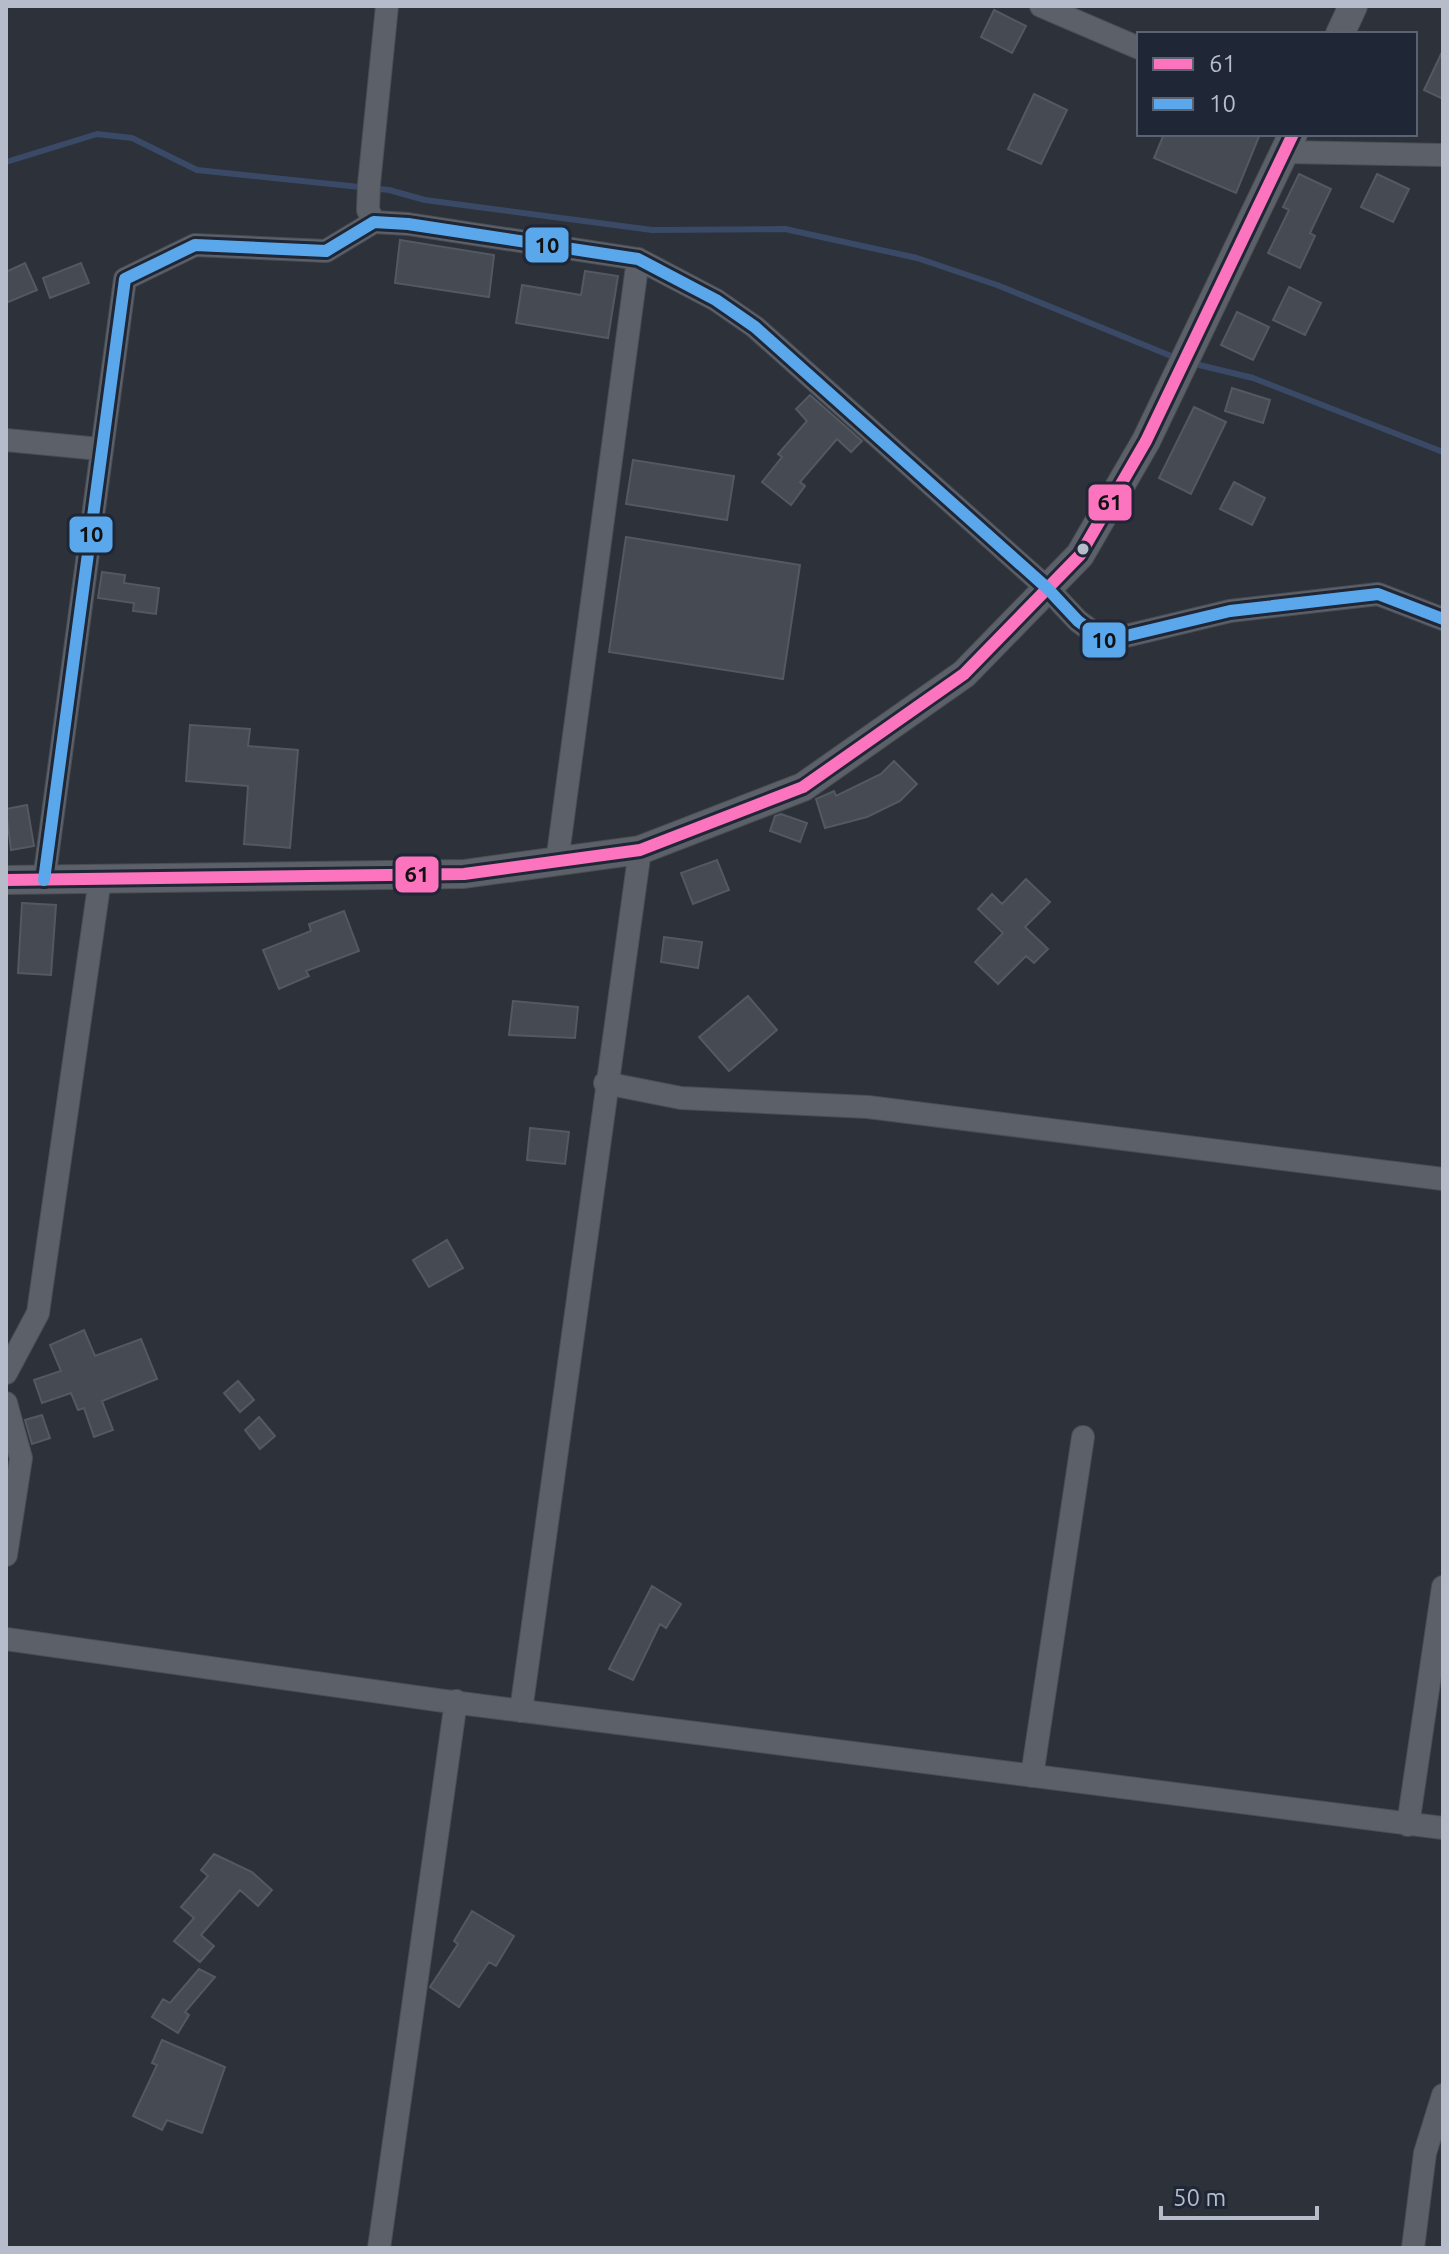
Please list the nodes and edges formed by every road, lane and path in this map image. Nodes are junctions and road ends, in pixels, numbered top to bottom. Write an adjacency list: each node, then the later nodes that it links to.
1 (387, 6): 8 (street)
2 (1041, 6): 5 (street)
3 (1353, 6): 4 (street)
4 (1341, 32)
5 (1137, 47)
6 (1289, 143): 7 (street); 12 (street)
7 (1443, 155)
8 (374, 222): 9 (street); 11 (street)
9 (638, 259): 12 (street); 15 (street)
10 (6, 440): 11 (street)
11 (100, 449): 18 (street)
12 (1047, 588): 13 (street); 14 (street)
13 (1443, 619)
14 (640, 850): 15 (street); 19 (street)
15 (557, 862): 16 (street)
16 (100, 879): 18 (street); 21 (street)
17 (6, 880): 18 (street)
18 (44, 880)
19 (605, 1083): 20 (street); 28 (street)
20 (1443, 1179)
21 (6, 1373)
22 (6, 1403): 24 (street)
23 (1083, 1437): 29 (street)
24 (6, 1555)
25 (1443, 1587): 30 (street)
26 (6, 1639): 27 (street)
27 (456, 1701): 28 (street); 33 (street)
28 (521, 1711): 29 (street)
29 (1032, 1776): 30 (street)
30 (1408, 1825): 31 (street)
31 (1443, 1828)
32 (1443, 2095): 34 (street)
33 (379, 2248)
34 (1413, 2248)

